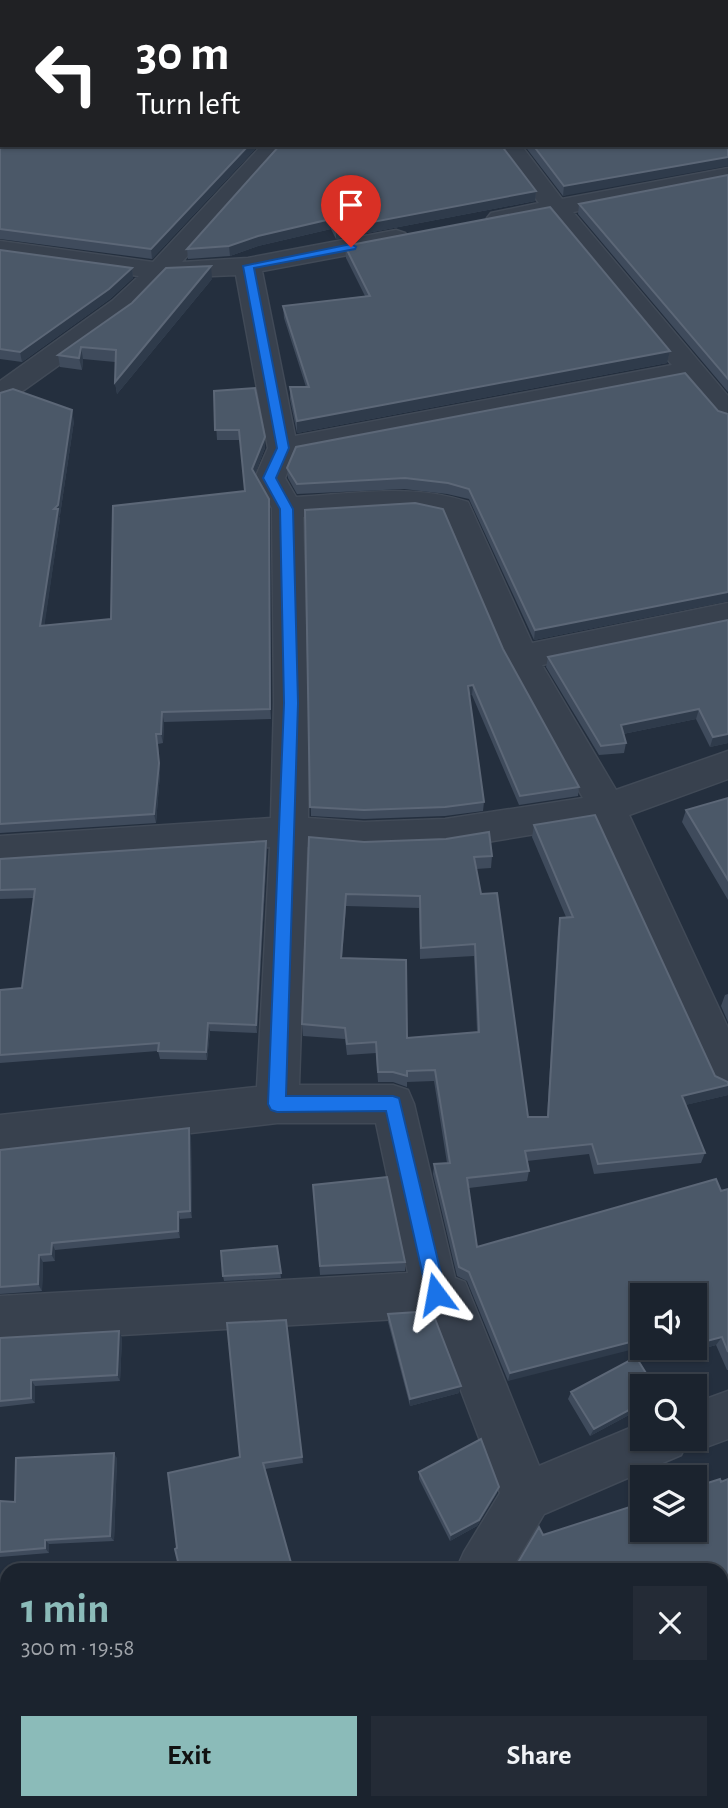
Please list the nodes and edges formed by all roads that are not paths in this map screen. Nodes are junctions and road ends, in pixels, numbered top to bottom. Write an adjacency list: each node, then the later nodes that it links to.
1 (273, 147): 9 (street)
2 (510, 147): 4 (street)
3 (728, 175): 4 (street)
4 (556, 208): 5 (street); 10 (street)
5 (476, 223)
6 (422, 233): 8 (street)
7 (0, 250): 9 (street)
8 (248, 266): 9 (street); 13 (street)
9 (159, 271): 11 (street)
10 (691, 370): 12 (street); 13 (street)
11 (0, 394)
12 (728, 414)
13 (283, 448): 14 (street)
14 (287, 509): 16 (street); 19 (street)
15 (728, 615): 16 (street)
16 (521, 657): 18 (street)
17 (728, 765): 18 (street)
18 (607, 808): 19 (street); 21 (street)
19 (289, 831): 20 (street); 22 (street)
20 (0, 850)
21 (728, 1073)
22 (277, 1104): 23 (street); 24 (street)
23 (0, 1135)
24 (436, 1294): 25 (street); 29 (street)
25 (0, 1319)
26 (728, 1415): 27 (street)
27 (707, 1423)
28 (633, 1451): 29 (street)
29 (526, 1496): 30 (street)
30 (486, 1563)

